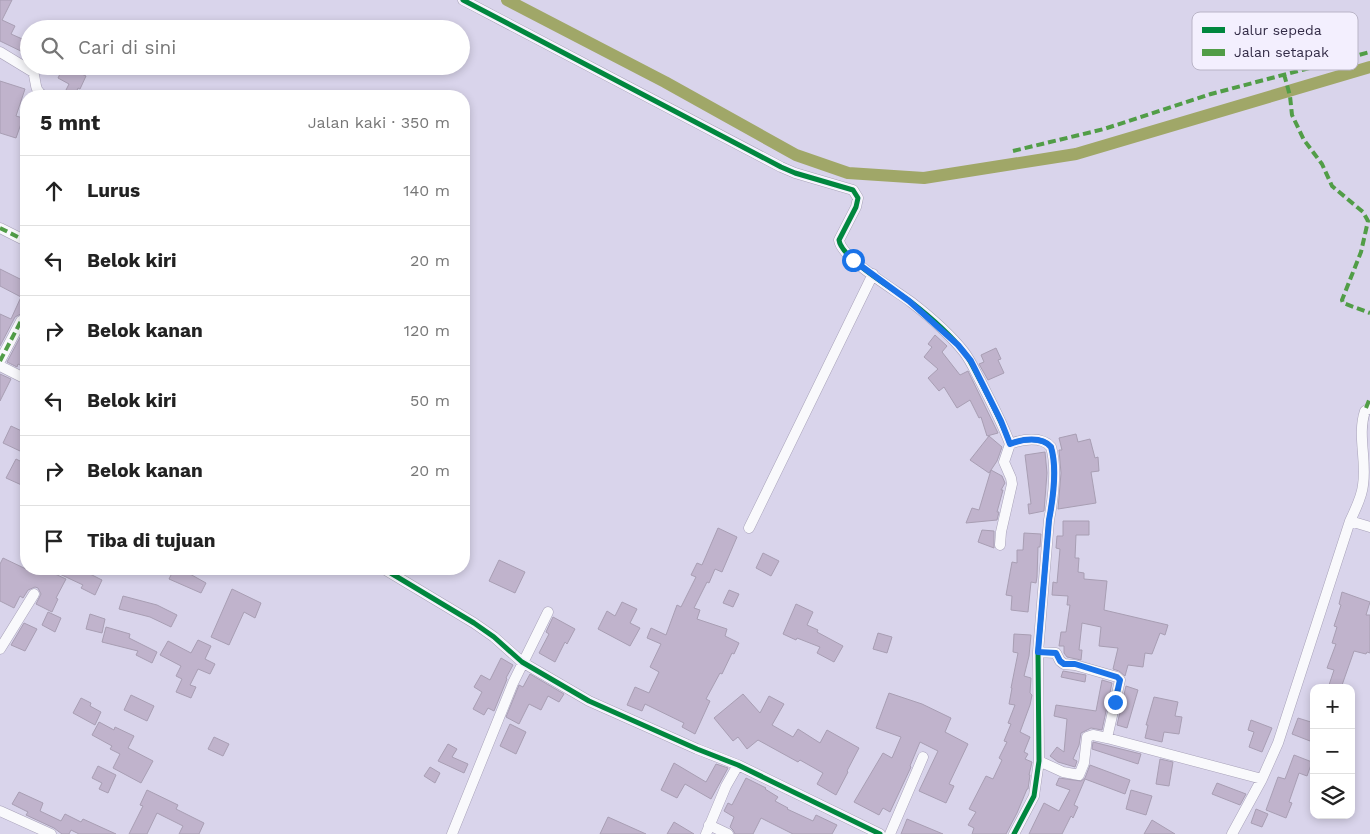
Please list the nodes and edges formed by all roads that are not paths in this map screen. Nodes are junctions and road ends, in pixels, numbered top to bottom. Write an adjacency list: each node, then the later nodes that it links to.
1 (463, 0): 8 (street)
2 (0, 52): 3 (street)
3 (20, 64)
4 (34, 75): 5 (street)
5 (36, 90)
6 (0, 228): 7 (street)
7 (20, 238)
8 (873, 274): 14 (street); 17 (street)
9 (20, 323): 10 (street)
10 (0, 362)
11 (0, 366): 12 (street)
12 (20, 377)
13 (1370, 408): 15 (street)
14 (1010, 444): 18 (street); 23 (street)
15 (1350, 521): 16 (street); 29 (street)
16 (1370, 527)
17 (750, 528)
18 (1000, 545)
19 (394, 575): 24 (street)
20 (34, 594): 22 (street)
21 (548, 612): 24 (street)
22 (0, 649)
23 (1038, 652): 25 (street); 27 (street)
24 (522, 662): 28 (street); 33 (street)
25 (1108, 738): 27 (street); 29 (street)
26 (924, 756): 36 (street)
27 (1039, 761): 37 (street)
28 (738, 765): 31 (street); 35 (street)
29 (1262, 779): 38 (street)
30 (0, 811): 32 (street)
31 (708, 829): 34 (street)
32 (51, 834)
33 (452, 834)
34 (728, 834)
35 (880, 834)
36 (890, 834)
37 (1014, 834)
38 (1232, 834)

